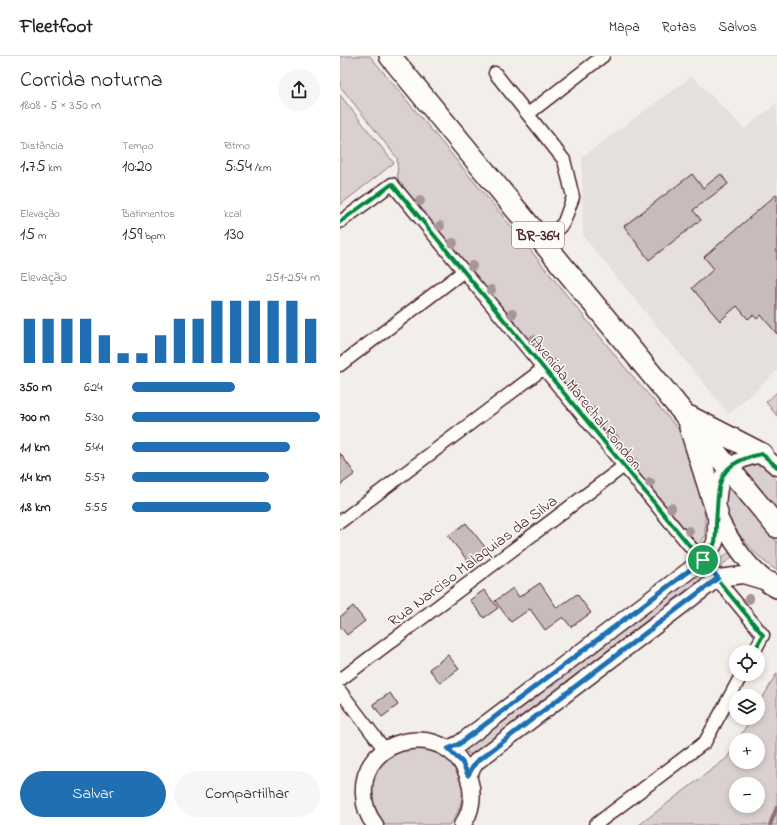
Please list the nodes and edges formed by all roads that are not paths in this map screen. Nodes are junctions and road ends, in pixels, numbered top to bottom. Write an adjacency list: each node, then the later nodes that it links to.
1 (390, 56): 6 (highway, BR-364)
2 (603, 56): 4 (street)
3 (495, 73): 4 (street)
4 (528, 114): 6 (street)
5 (340, 222): 7 (street, Avenida Marechal Rondon)
6 (545, 244): 10 (highway, BR-364)
7 (464, 271): 8 (street); 9 (street, Avenida Marechal Rondon)
8 (340, 365)
9 (544, 368): 12 (street, Avenida Marechal Rondon); 15 (street)
10 (686, 415): 11 (highway); 13 (highway, BR-364); 14 (highway)
11 (769, 460): 13 (street)
12 (624, 466): 17 (street, Avenida Marechal Rondon); 21 (street, Rua Narciso Malaquias da Silva)
13 (728, 468): 14 (street); 16 (highway, BR-364)
14 (717, 513): 17 (street); 19 (street)
15 (340, 522)
16 (777, 527)
17 (703, 560): 18 (street, Avenida Marechal Rondon); 24 (street)
18 (718, 578): 19 (street); 20 (street, Avenida Marechal Rondon); 26 (street)
19 (775, 584)
20 (758, 645)
21 (340, 680)
22 (738, 681): 29 (street)
23 (340, 691): 25 (street)
24 (448, 749): 25 (street); 26 (street)
25 (385, 750): 27 (street)
26 (468, 775): 28 (street)
27 (367, 821)
28 (462, 825)
29 (595, 825)

